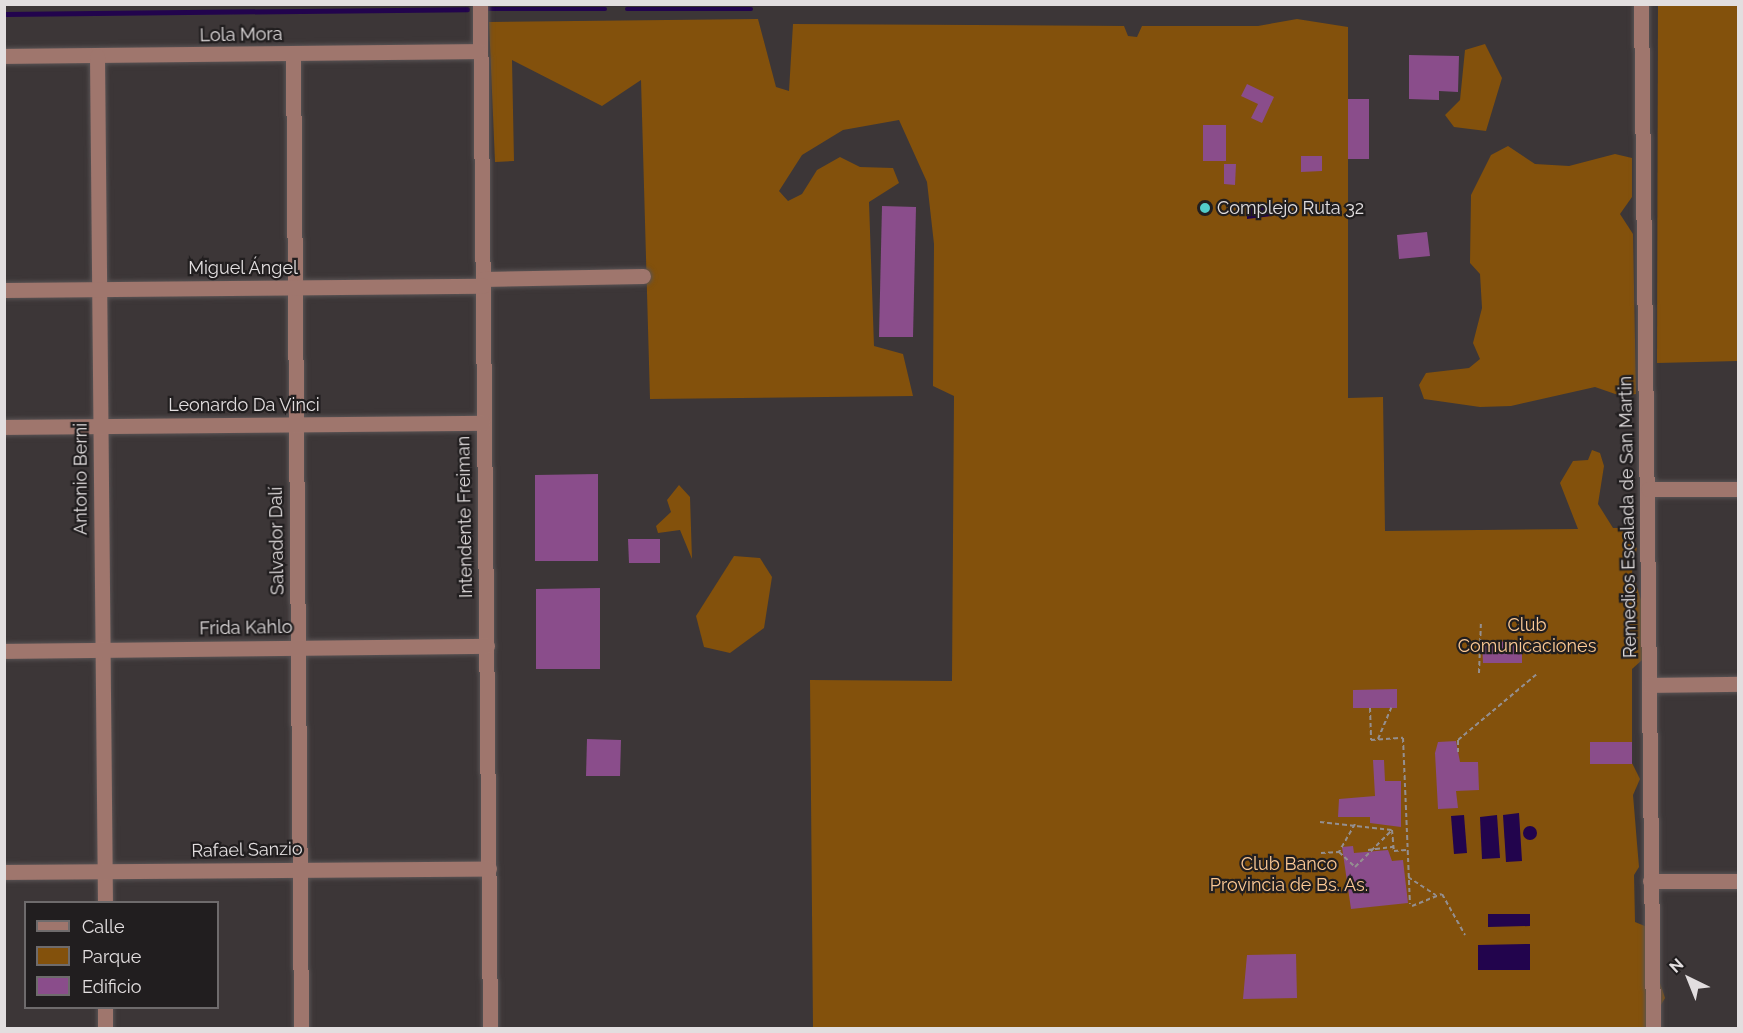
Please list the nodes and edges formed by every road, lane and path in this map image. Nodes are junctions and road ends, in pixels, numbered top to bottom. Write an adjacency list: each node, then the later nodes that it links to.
1 (480, 4): 3 (street, Intendente Freiman)
2 (1641, 4): 16 (street, Remedios Escalada de San Martin)
3 (478, 51): 4 (street, Lola Mora); 8 (street, Intendente Freiman)
4 (293, 54): 5 (street, Lola Mora); 9 (street, Salvador Dalí)
5 (97, 56): 6 (street, Lola Mora); 10 (street, Antonio Berni)
6 (4, 57)
7 (643, 276): 8 (street, Miguel Ángel)
8 (483, 283): 9 (street, Miguel Ángel); 12 (street, Intendente Freiman)
9 (295, 287): 10 (street, Miguel Ángel); 13 (street, Salvador Dalí)
10 (98, 289): 11 (street, Miguel Ángel); 14 (street, Antonio Berni)
11 (4, 290)
12 (483, 423): 13 (street, Leonardo Da Vinci); 19 (street, Intendente Freiman)
13 (295, 424): 14 (street, Leonardo Da Vinci); 20 (street, Salvador Dalí)
14 (100, 426): 15 (street, Leonardo Da Vinci); 21 (street, Antonio Berni)
15 (4, 427)
16 (1648, 489): 17 (street); 26 (street, Remedios Escalada de San Martin)
17 (1738, 489)
18 (1480, 622): 23 (path)
19 (487, 646): 20 (street, Frida Kahlo); 40 (street, Intendente Freiman)
20 (299, 647): 21 (street, Frida Kahlo); 39 (street, Salvador Dalí)
21 (102, 649): 22 (street, Frida Kahlo); 42 (street, Antonio Berni)
22 (4, 651)
23 (1479, 673)
24 (1538, 673): 30 (path)
25 (1738, 684): 26 (street)
26 (1650, 686): 44 (street, Remedios Escalada de San Martin)
27 (1370, 708): 29 (path)
28 (1391, 708): 29 (path)
29 (1378, 740): 36 (path)
30 (1458, 752)
31 (1320, 822): 32 (path)
32 (1355, 824): 33 (path); 37 (path)
33 (1392, 830): 34 (path); 35 (path)
34 (1394, 847): 35 (path); 36 (path)
35 (1368, 850): 37 (path)
36 (1406, 850): 43 (path)
37 (1339, 852): 38 (path)
38 (1321, 853)
39 (299, 869): 40 (street, Rafael Sanzio); 42 (street, Rafael Sanzio); 51 (street, Salvador Dalí)
40 (489, 869): 52 (street, Intendente Freiman)
41 (4, 872): 42 (street, Rafael Sanzio)
42 (105, 872): 47 (street, Antonio Berni)
43 (1408, 877): 46 (path); 46 (path)
44 (1650, 881): 45 (street); 53 (street, Remedios Escalada de San Martin)
45 (1738, 881)
46 (1437, 895): 48 (path)
47 (105, 901)
48 (1464, 935)
49 (105, 1009): 50 (street)
50 (105, 1029)
51 (301, 1029)
52 (490, 1029)
53 (1653, 1029)

